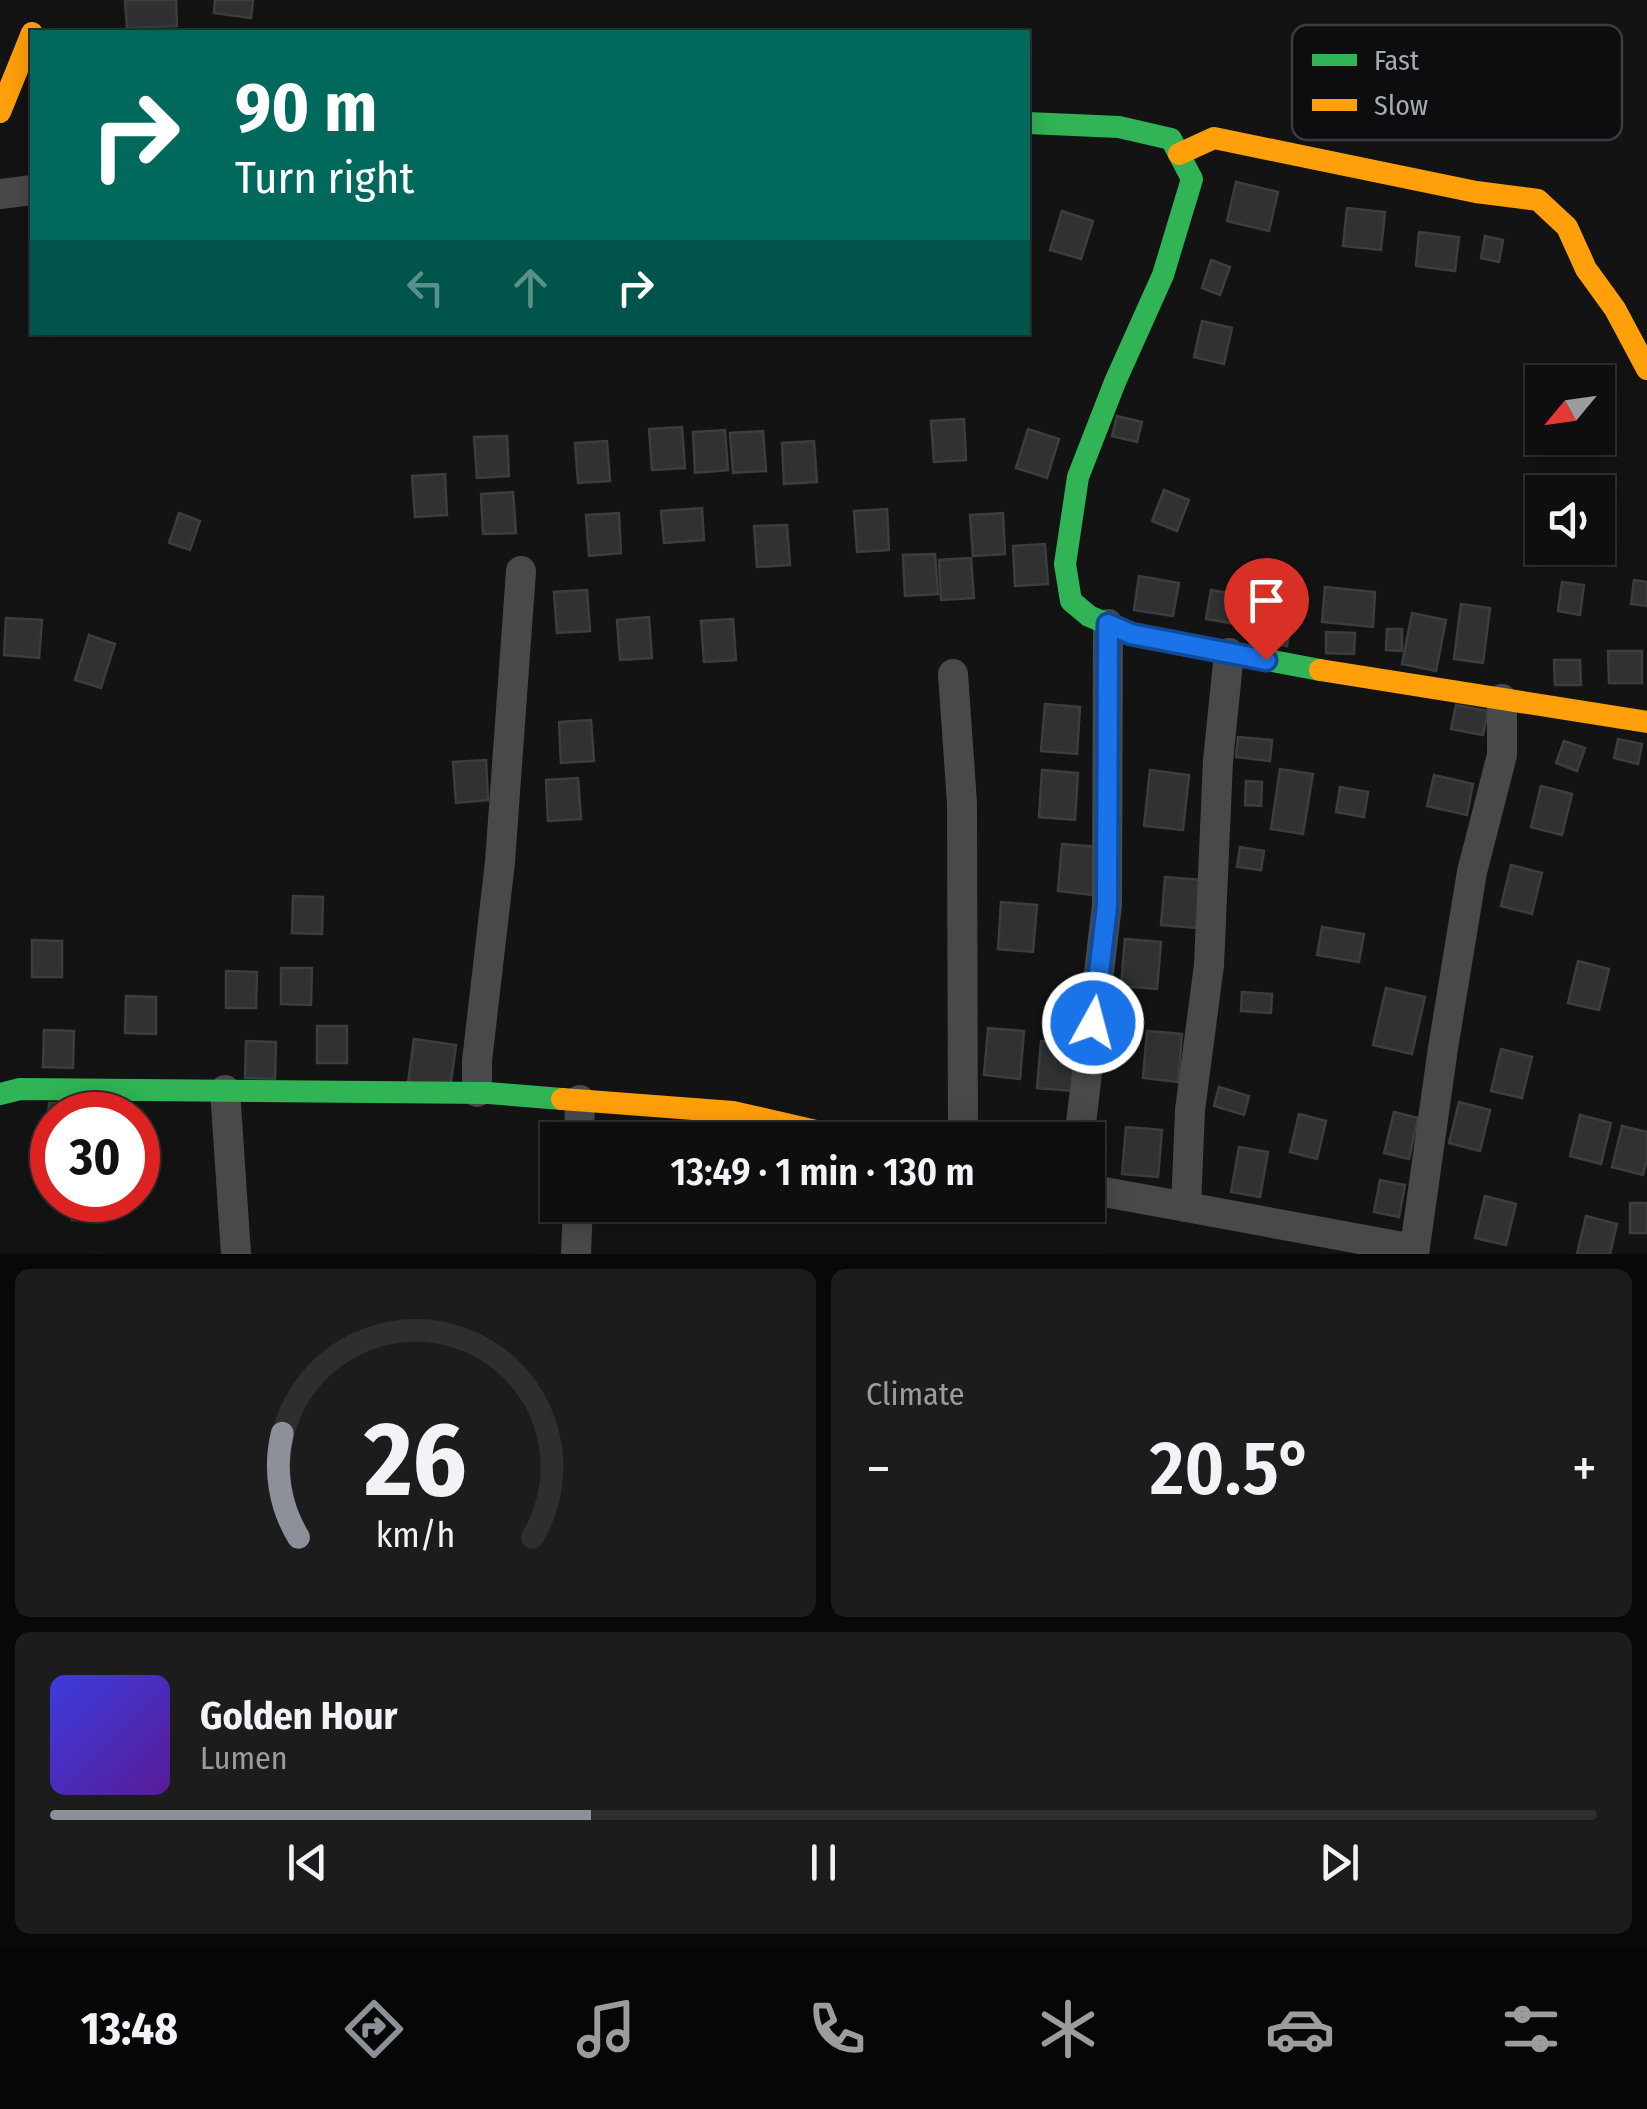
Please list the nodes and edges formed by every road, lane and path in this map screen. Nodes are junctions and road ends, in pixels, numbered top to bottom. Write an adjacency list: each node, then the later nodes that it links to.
1 (30, 39): 2 (street)
2 (0, 112)
3 (1030, 123): 4 (street)
4 (1178, 154): 7 (street); 9 (street)
5 (30, 190): 6 (street)
6 (0, 194)
7 (1647, 369)
8 (521, 571): 15 (street)
9 (1108, 624): 10 (street); 21 (street)
10 (1229, 653): 12 (street); 23 (street)
11 (953, 674): 20 (street)
12 (1502, 699): 13 (street); 25 (street)
13 (1647, 722)
14 (225, 1090): 15 (street); 16 (street); 26 (street)
15 (478, 1092): 17 (street)
16 (0, 1094)
17 (580, 1100): 18 (street); 19 (street)
18 (579, 1122)
19 (777, 1122)
20 (962, 1122)
21 (1081, 1122)
22 (1105, 1191): 23 (street)
23 (1186, 1207): 25 (street)
24 (577, 1222): 27 (street)
25 (1414, 1252)
26 (236, 1254)
27 (576, 1254)

